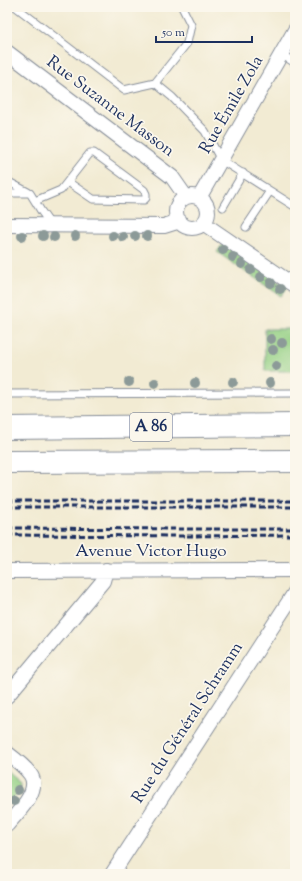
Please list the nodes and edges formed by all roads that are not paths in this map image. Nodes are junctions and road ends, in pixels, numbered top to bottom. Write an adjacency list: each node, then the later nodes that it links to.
1 (16, 7): 7 (lane)
2 (182, 7): 7 (lane)
3 (295, 30): 5 (street, Rue Émile Zola)
4 (7, 52): 15 (street, Rue Suzanne Masson)
5 (281, 54): 6 (lane); 8 (street, Rue Émile Zola)
6 (295, 64)
7 (154, 83): 8 (lane)
8 (221, 160): 9 (lane); 15 (street, Rue Émile Zola)
9 (242, 173): 12 (lane); 18 (lane)
10 (7, 181): 14 (lane)
11 (68, 182): 11 (lane); 16 (lane)
12 (270, 191): 17 (lane); 23 (lane)
13 (7, 193): 14 (lane)
14 (30, 193): 16 (lane)
15 (193, 198): 19 (street); 20 (street)
16 (35, 201): 22 (lane)
17 (294, 206)
18 (223, 207)
19 (180, 221): 20 (street); 22 (street)
20 (203, 223): 24 (street)
21 (7, 225): 22 (street)
22 (51, 225)
23 (246, 227)
24 (295, 286)
25 (295, 393): 26 (lane)
26 (7, 394)
27 (295, 425): 28 (highway, A 86)
28 (7, 428)
29 (295, 460): 30 (highway, A 86)
30 (7, 462)
31 (106, 570): 32 (street, Avenue Victor Hugo); 33 (street, Avenue Victor Hugo); 35 (street)
32 (295, 570)
33 (7, 571)
34 (295, 592): 38 (street, Rue du Général Schramm)
35 (7, 696)
36 (7, 753): 37 (street)
37 (7, 825)
38 (112, 874)

